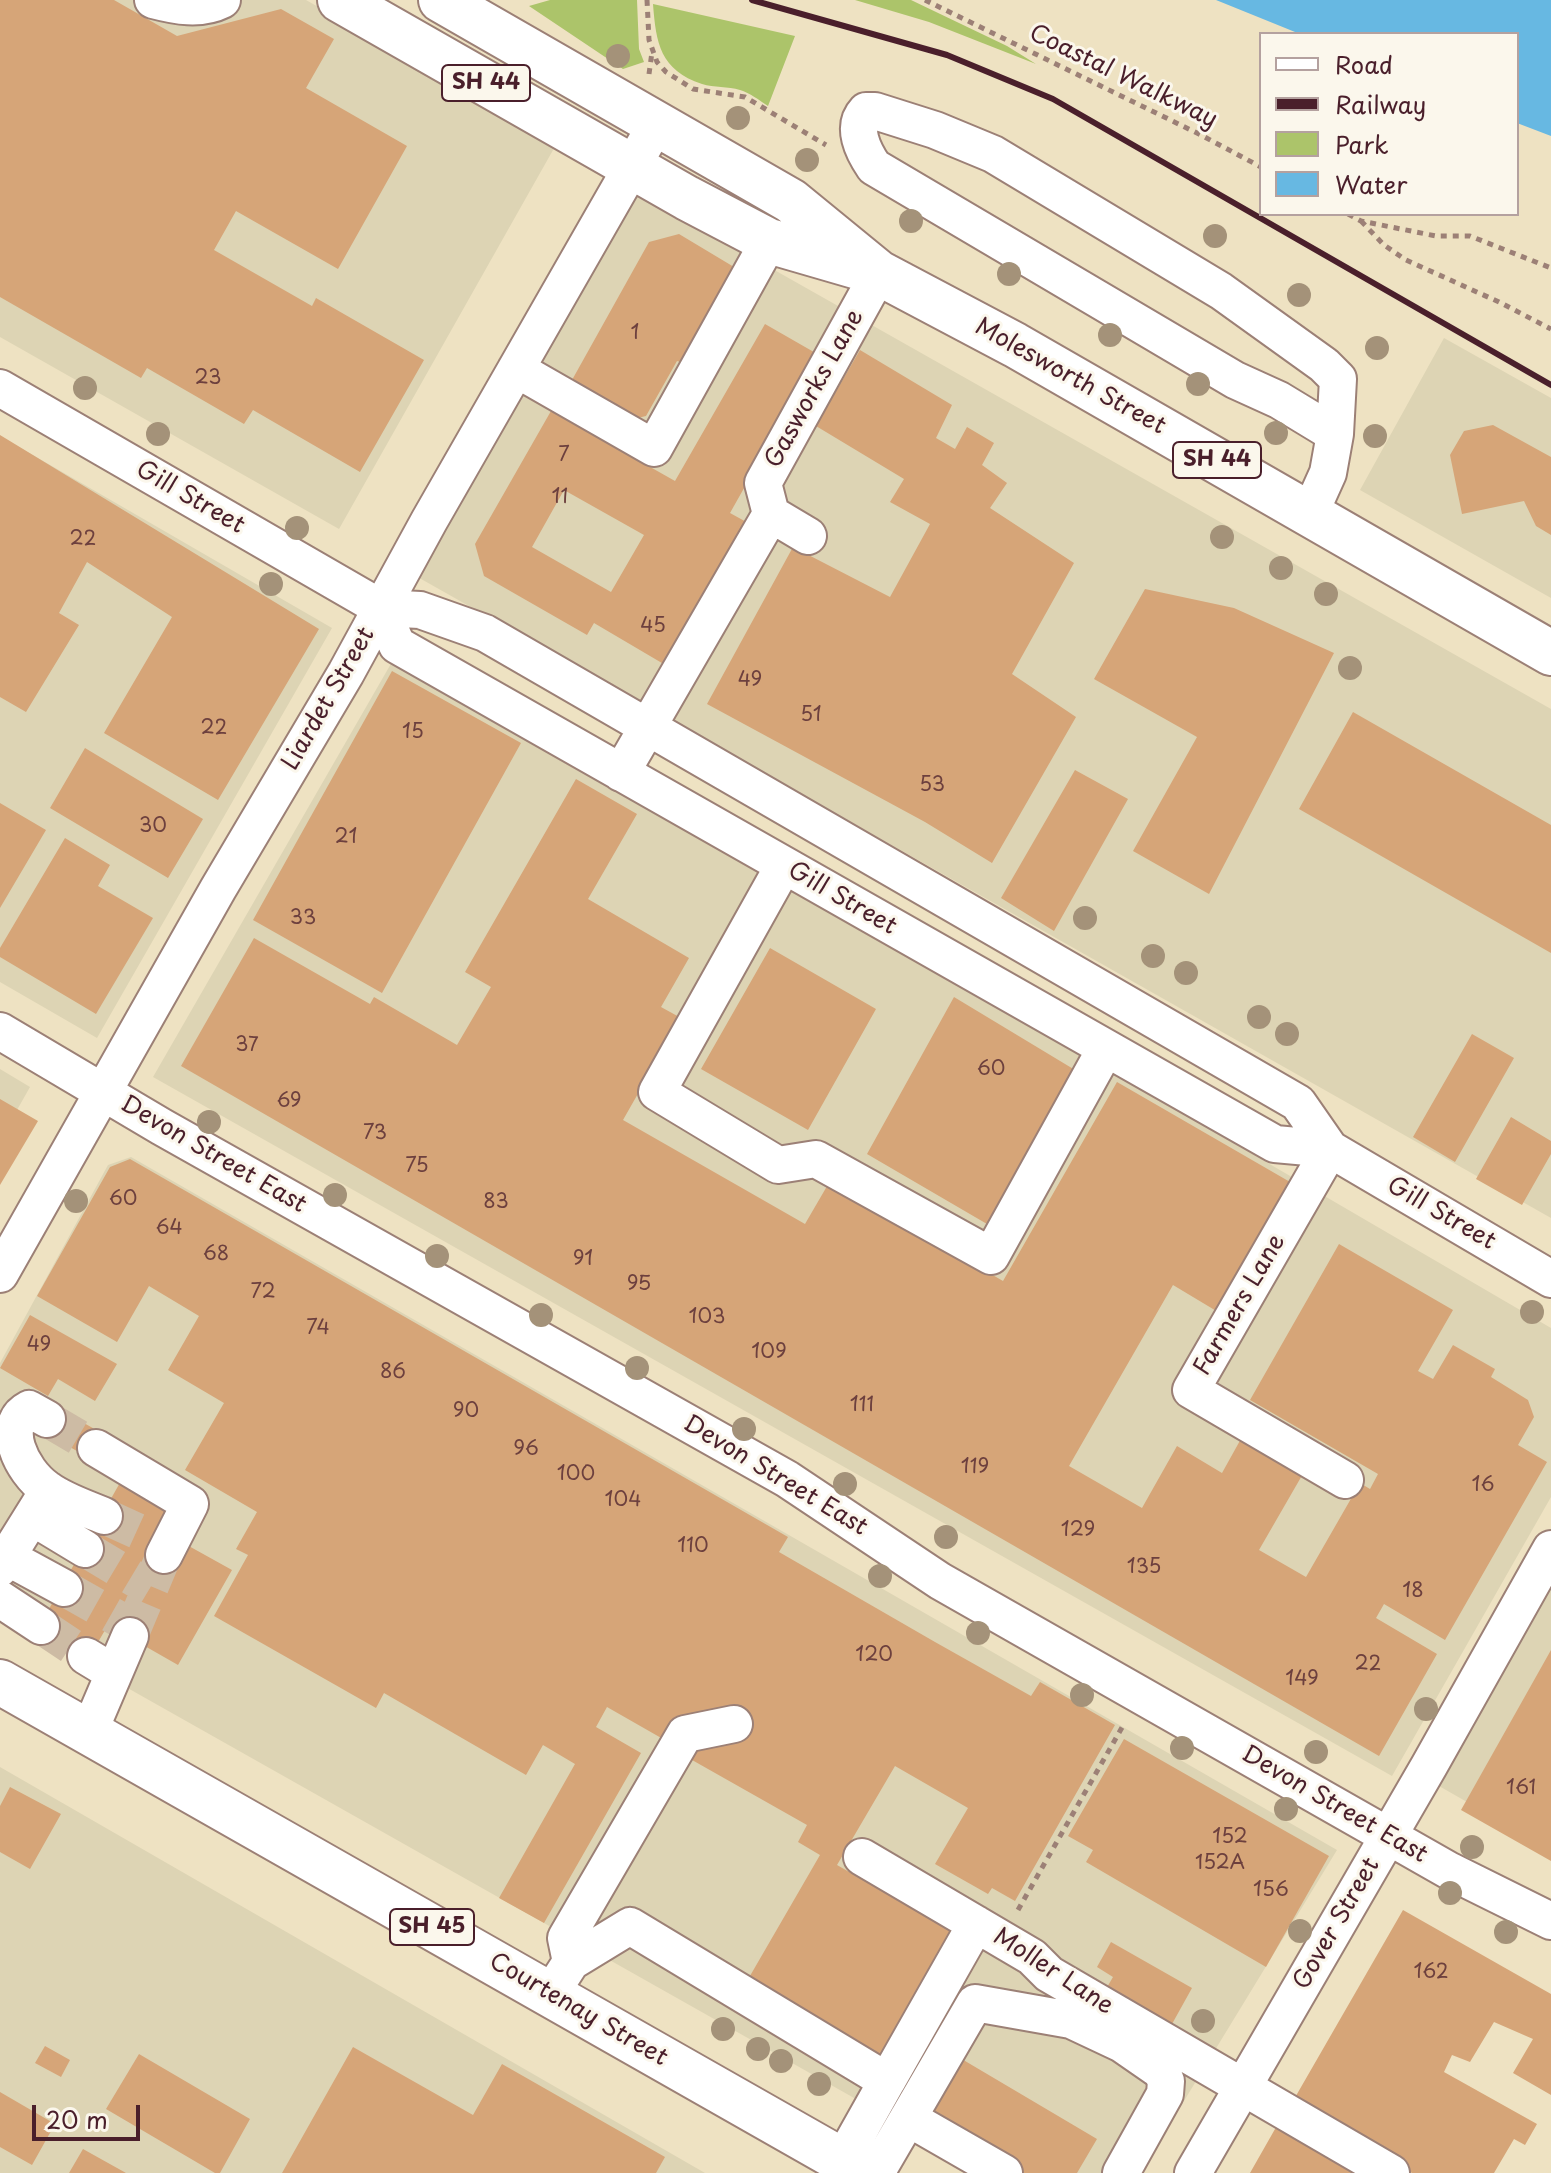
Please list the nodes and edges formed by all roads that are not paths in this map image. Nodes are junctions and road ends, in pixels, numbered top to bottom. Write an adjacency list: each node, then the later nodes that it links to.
1 (153, 0): 2 (street)
2 (222, 0)
3 (340, 0): 6 (main road, SH 44)
4 (441, 0): 5 (main road, SH 44)
5 (657, 123): 6 (street, Liardet Street); 8 (main road, Molesworth Street / SH 44)
6 (632, 167): 7 (main road, Molesworth Street / SH 44); 9 (street, Liardet Street)
7 (769, 241): 8 (main road, Molesworth Street / SH 44); 9 (street)
8 (879, 273): 12 (main road, Molesworth Street / SH 44); 13 (street, Gasworks Lane)
9 (516, 369): 15 (street, Liardet Street)
10 (0, 388): 15 (street, Gill Street)
11 (1335, 434): 11 (street); 12 (street)
12 (1310, 513): 17 (main road, Molesworth Street / SH 44)
13 (771, 514): 14 (street); 19 (street)
14 (808, 536)
15 (381, 608): 16 (street, Gill Street); 18 (street, Gill Street); 26 (street, Liardet Street)
16 (485, 633): 18 (street); 19 (street, Gill Street)
17 (1551, 653)
18 (458, 680): 20 (street, Gill Street)
19 (648, 727): 20 (street); 22 (street, Gill Street)
20 (621, 773): 21 (street, Gill Street)
21 (784, 865): 23 (street, Gill Street); 25 (street)
22 (938, 895): 23 (street); 27 (street, Gill Street)
23 (912, 938): 25 (street, Gill Street)
24 (0, 1031): 26 (street, Devon Street East)
25 (1106, 1048): 27 (street, Gill Street)
26 (102, 1092): 28 (street, Liardet Street); 47 (street, Devon Street East)
27 (1330, 1149): 29 (street, Gill Street); 32 (street, Farmers Lane)
28 (0, 1274)
29 (1551, 1279)
30 (47, 1419): 33 (street)
31 (96, 1448): 37 (street)
32 (1345, 1480)
33 (40, 1504): 34 (street); 35 (street); 38 (street)
34 (104, 1516)
35 (85, 1549)
36 (1551, 1549): 41 (street, Gover Street)
37 (166, 1550)
38 (3, 1562): 39 (street)
39 (64, 1588)
40 (0, 1599): 42 (street)
41 (1538, 1604): 47 (street, Gover Street)
42 (41, 1626)
43 (130, 1636): 46 (street)
44 (0, 1682): 46 (main road, Courtenay Street / SH 45)
45 (734, 1724): 51 (street)
46 (89, 1732): 51 (main road, Courtenay Street / SH 45)
47 (1388, 1836): 49 (street, Devon Street East); 54 (street, Gover Street)
48 (862, 1857): 50 (street, Moller Lane)
49 (1551, 1921)
50 (1004, 1940): 52 (street); 53 (street); 54 (street, Moller Lane)
51 (560, 1978): 53 (street); 56 (main road, Courtenay Street / SH 45)
52 (1002, 2007): 55 (street); 58 (street)
53 (887, 2081): 56 (street)
54 (1243, 2087): 59 (street, Gover Street); 60 (street, Moller Lane)
55 (908, 2118): 56 (street); 57 (street)
56 (861, 2169)
57 (1004, 2173)
58 (1121, 2173)
59 (1193, 2173)
60 (1391, 2173)

